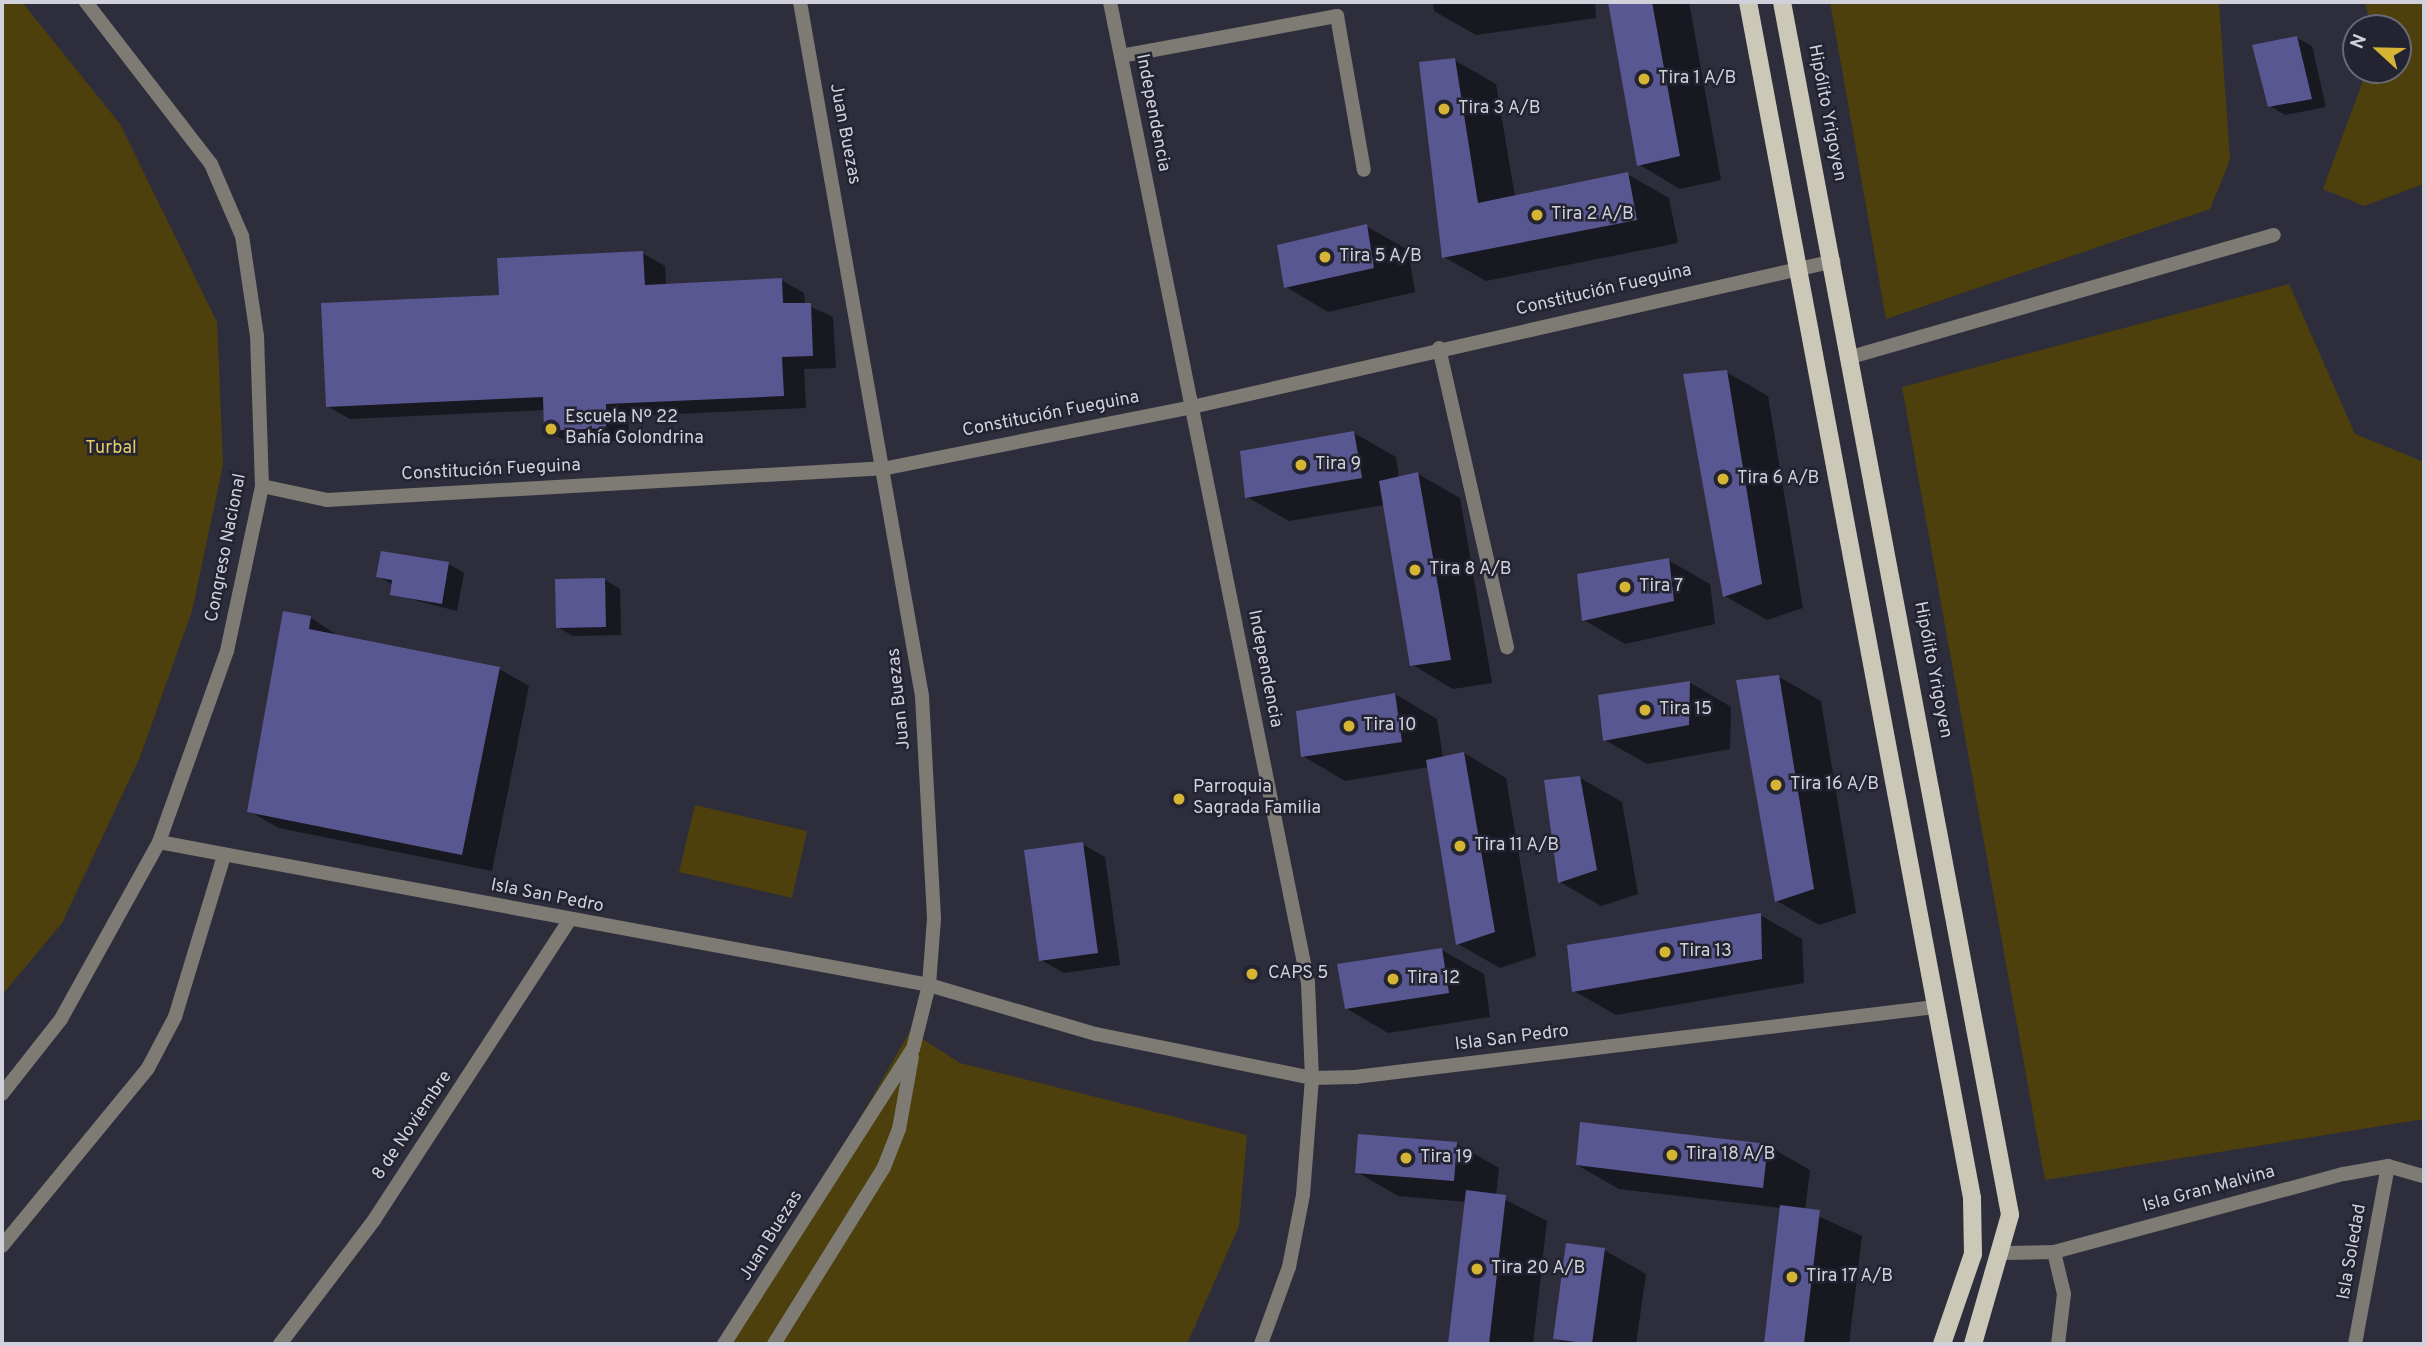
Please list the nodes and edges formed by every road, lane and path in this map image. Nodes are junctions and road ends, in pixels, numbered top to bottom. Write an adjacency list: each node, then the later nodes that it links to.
1 (86, 2): 15 (street, Congreso Nacional)
2 (800, 2): 14 (street, Juan Buezas)
3 (1110, 2): 6 (street, Independencia)
4 (1748, 2): 10 (main road)
5 (1782, 2): 9 (main road, Hipólito Yrigoyen)
6 (1121, 56): 7 (street); 13 (street, Independencia)
7 (1364, 170)
8 (2274, 235): 12 (street)
9 (1834, 261): 10 (street, Constitución Fueguina); 12 (main road, Hipólito Yrigoyen)
10 (1800, 267): 11 (street, Constitución Fueguina); 21 (main road)
11 (1439, 348): 13 (street, Constitución Fueguina); 16 (street)
12 (1851, 356): 29 (main road, Hipólito Yrigoyen)
13 (1192, 407): 14 (street, Constitución Fueguina); 23 (street, Independencia)
14 (887, 468): 15 (street, Constitución Fueguina); 20 (street, Juan Buezas)
15 (262, 486): 17 (street, Congreso Nacional)
16 (1507, 648)
17 (159, 842): 18 (street, Isla San Pedro); 24 (street, Congreso Nacional)
18 (224, 856): 19 (street, Isla San Pedro); 27 (street)
19 (569, 921): 20 (street, Isla San Pedro); 30 (street, 8 de Noviembre)
20 (929, 985): 22 (street, Juan Buezas); 23 (street, Isla San Pedro)
21 (1935, 1007): 23 (street, Isla San Pedro); 34 (main road)
22 (913, 1049): 31 (street, Juan Buezas); 32 (street)
23 (1312, 1078): 33 (street, Independencia)
24 (2, 1094)
25 (2388, 1166): 26 (street); 28 (street, Isla Gran Malvina); 37 (street, Isla Soledad)
26 (2424, 1177)
27 (2, 1246)
28 (2054, 1252): 29 (street, Isla Gran Malvina); 36 (street)
29 (2004, 1253): 35 (main road, Hipólito Yrigoyen)
30 (280, 1344)
31 (724, 1344)
32 (774, 1344)
33 (1261, 1344)
34 (1942, 1344)
35 (1973, 1344)
36 (2057, 1344)
37 (2355, 1344)

